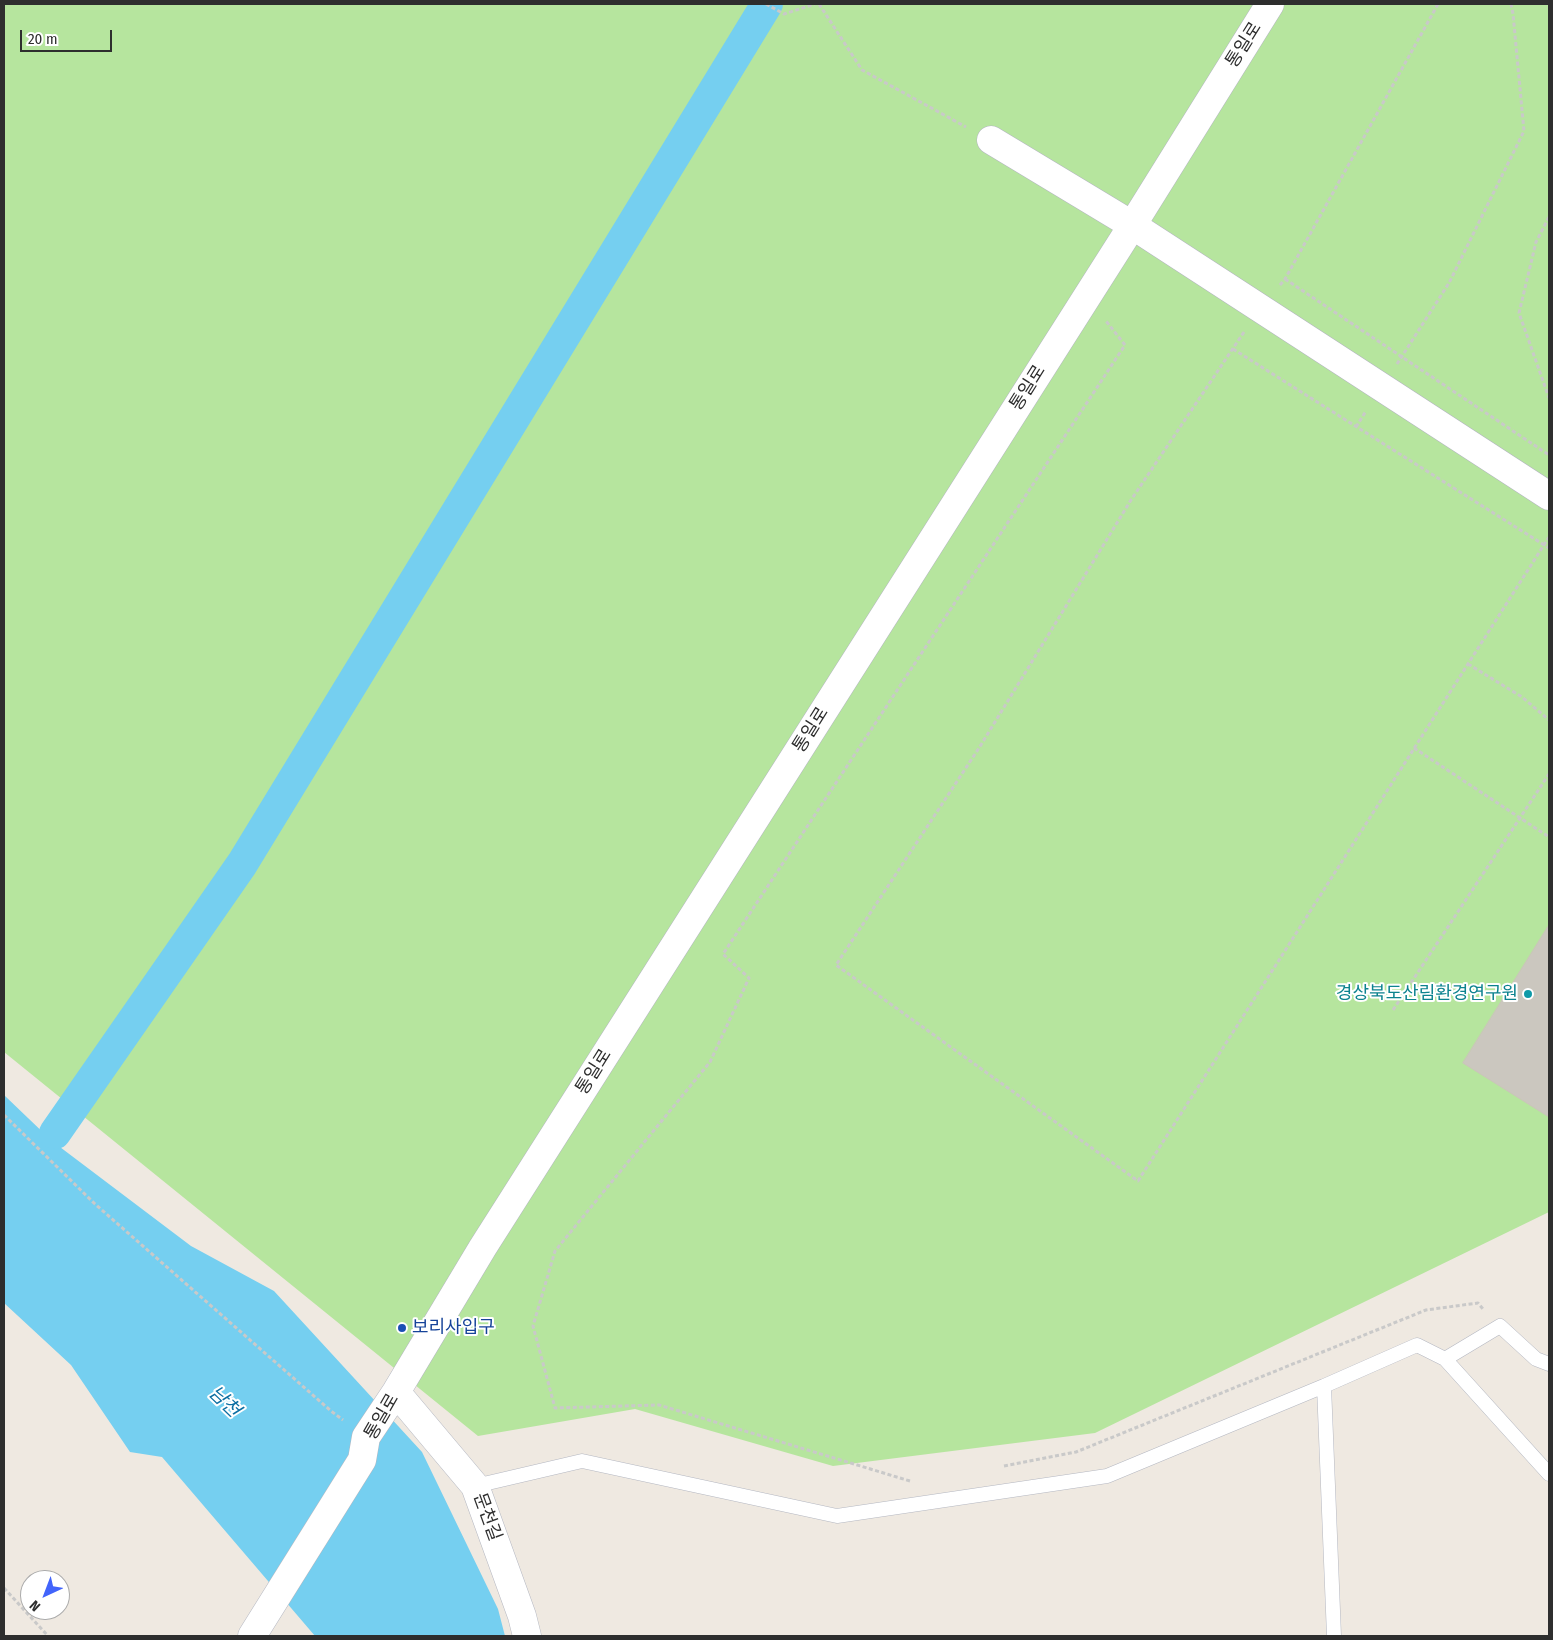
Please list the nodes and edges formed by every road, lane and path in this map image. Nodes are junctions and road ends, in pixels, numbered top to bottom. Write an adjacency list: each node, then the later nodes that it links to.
1 (766, 4): 2 (path)
2 (817, 4): 6 (path)
3 (1270, 4): 8 (street, 통일로)
4 (1438, 4): 12 (path)
5 (1511, 4): 12 (path)
6 (991, 140): 8 (street)
7 (1549, 217): 14 (path)
8 (1132, 225): 9 (street, 통일로); 10 (street)
9 (1086, 297): 33 (street, 통일로); 37 (path)
10 (1260, 308): 11 (path); 13 (street)
11 (1233, 349): 15 (path); 23 (path)
12 (1402, 357): 13 (path); 16 (path)
13 (1382, 387): 15 (path); 17 (street)
14 (1549, 398)
15 (1356, 427): 19 (path)
16 (1549, 455)
17 (1549, 496)
18 (1549, 537): 19 (path)
19 (1544, 545): 20 (path); 21 (path)
20 (1549, 548)
21 (1468, 664): 22 (path); 23 (path)
22 (1549, 720)
23 (1414, 748): 25 (path)
24 (1549, 774): 25 (path)
25 (1520, 818): 26 (path); 27 (path)
26 (1549, 837)
27 (1393, 1010)
28 (4, 1114): 34 (path)
29 (1500, 1326): 30 (lane); 31 (lane); 35 (path)
30 (1445, 1359): 32 (lane); 36 (lane)
31 (1549, 1364)
32 (1324, 1386): 38 (lane); 43 (lane)
33 (396, 1392): 34 (street, 통일로); 38 (street, 문천길)
34 (364, 1449): 41 (street, 통일로)
35 (1000, 1466)
36 (1549, 1474)
37 (915, 1482)
38 (476, 1486): 42 (street, 문천길)
39 (4, 1588): 40 (path)
40 (48, 1636)
41 (252, 1636)
42 (528, 1636)
43 (1334, 1636)

